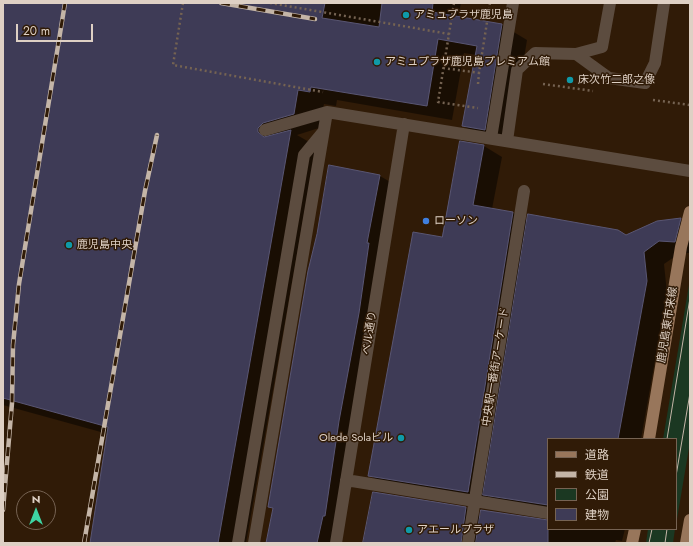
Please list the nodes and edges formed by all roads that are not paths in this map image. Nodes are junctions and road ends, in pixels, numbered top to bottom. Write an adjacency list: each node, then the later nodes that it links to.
1 (513, 3): 9 (street)
2 (610, 3): 4 (street)
3 (664, 3): 4 (street)
4 (576, 54): 10 (street)
5 (327, 112): 6 (street); 7 (street); 8 (street)
6 (404, 124): 9 (street); 15 (street, ベル通り)
7 (265, 130)
8 (324, 131): 20 (street); 21 (street)
9 (491, 138): 10 (street)
10 (507, 141): 11 (street)
11 (690, 171)
12 (524, 190): 16 (street, 中央駅一番街アーケード)
13 (690, 212): 14 (main road, 鹿児島東市来線)
14 (649, 438)
15 (346, 480): 16 (street); 22 (street, ベル通り)
16 (475, 501): 17 (street); 23 (street, 中央駅一番街アーケード)
17 (547, 513)
18 (690, 520): 25 (main road)
19 (634, 530): 24 (main road)
20 (238, 543)
21 (254, 543)
22 (336, 543)
23 (468, 543)
24 (632, 543)
25 (687, 543)

